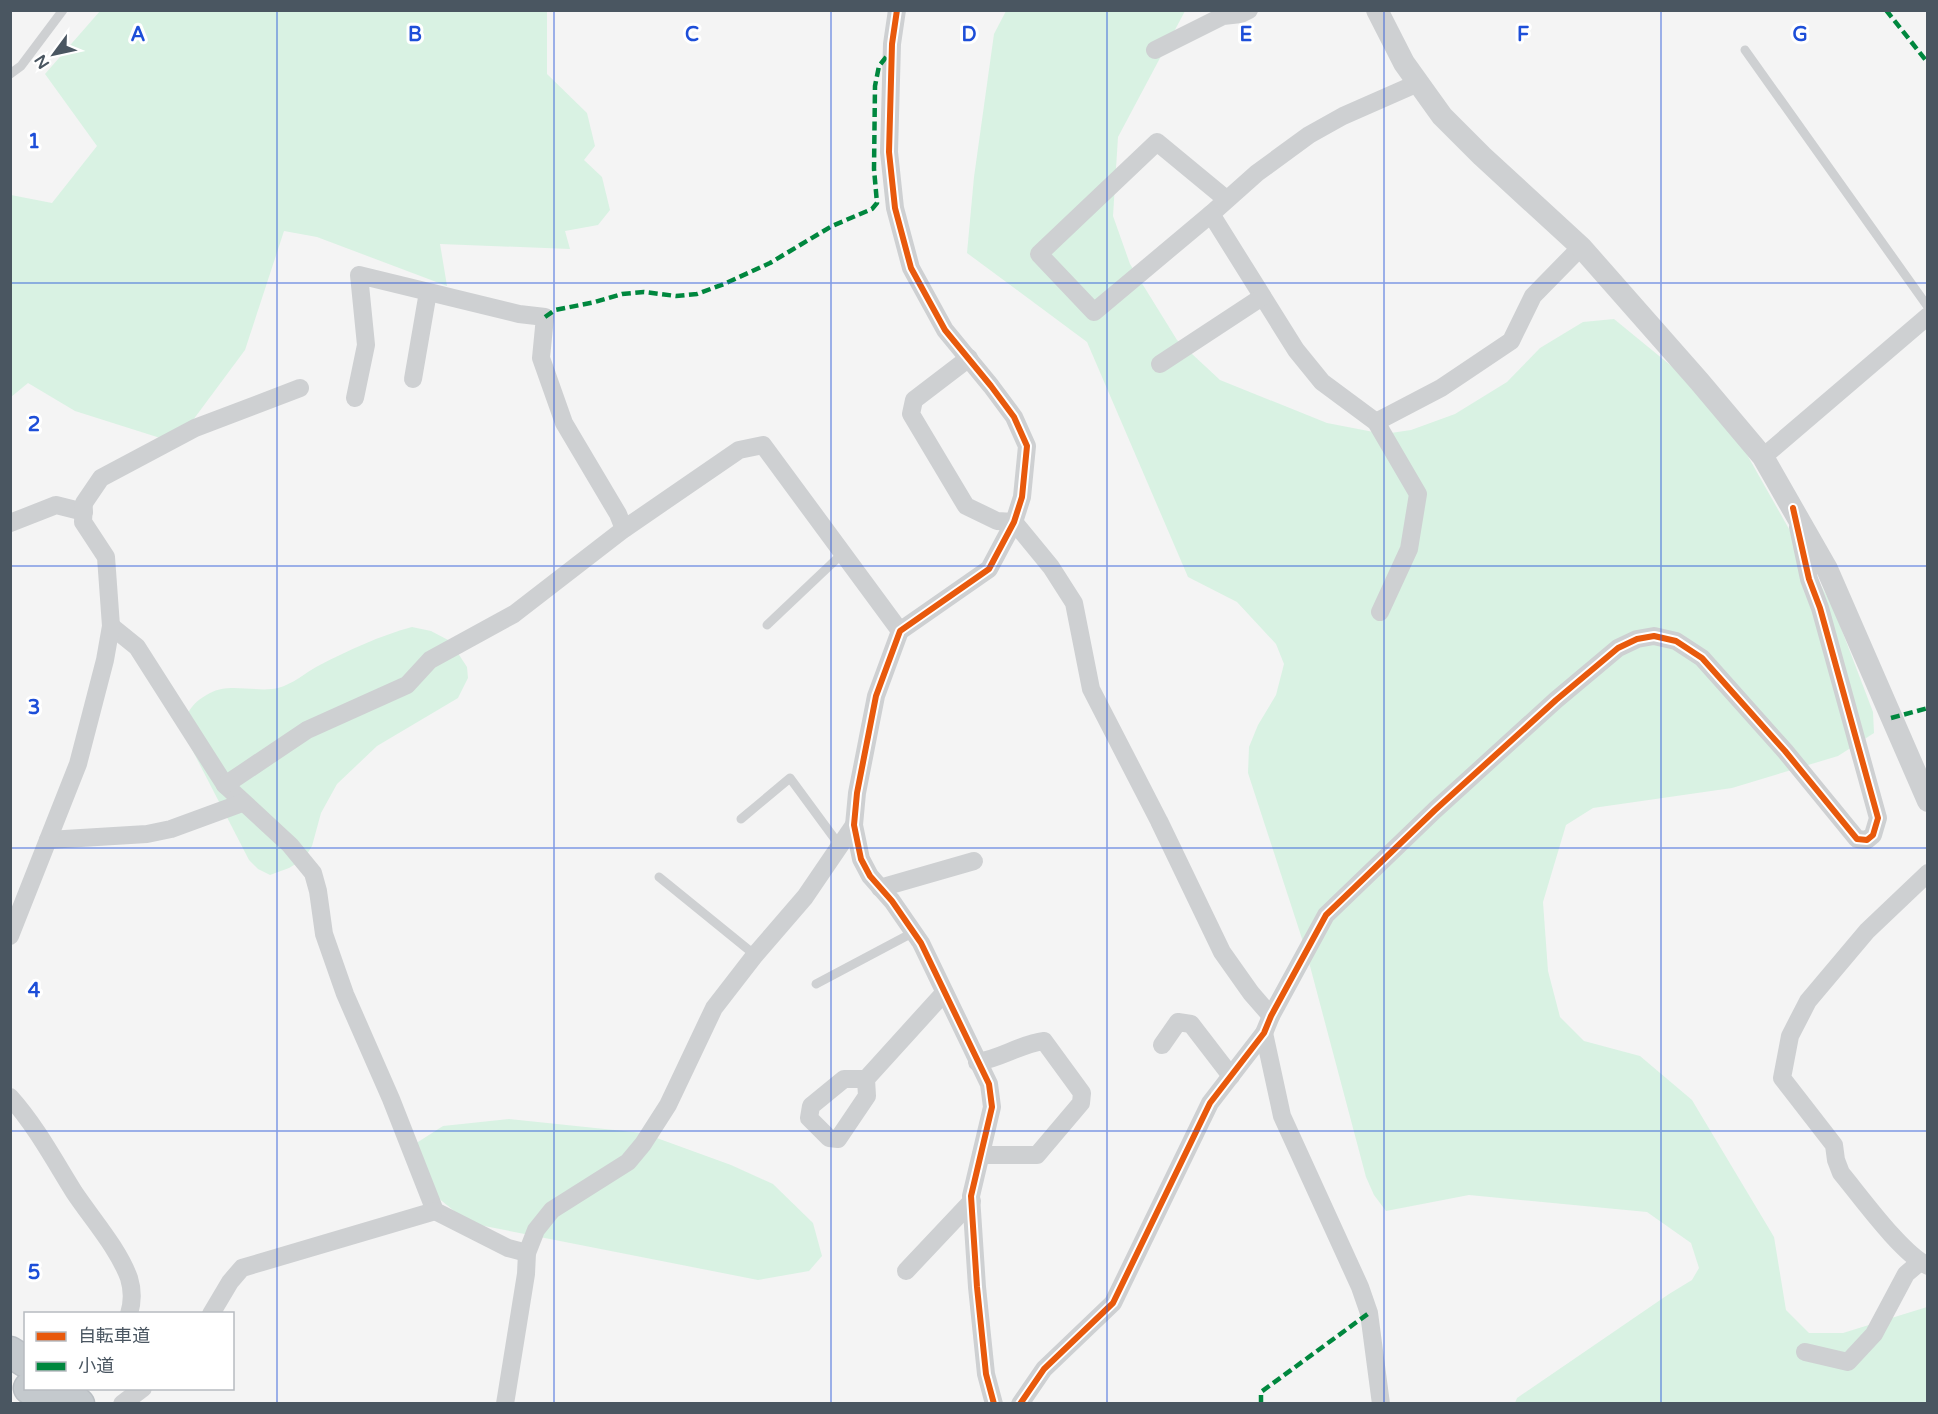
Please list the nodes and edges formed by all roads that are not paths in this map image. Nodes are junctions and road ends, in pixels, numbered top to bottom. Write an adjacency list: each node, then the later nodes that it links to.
1 (63, 10): 7 (lane)
2 (897, 10): 16 (street)
3 (1249, 10): 5 (street)
4 (1377, 10): 8 (street)
5 (1155, 50)
6 (1745, 50): 14 (lane)
7 (10, 74)
8 (1418, 83): 9 (street); 11 (street)
9 (1226, 199): 10 (street); 10 (street)
10 (1211, 214): 13 (street)
11 (1581, 247): 21 (street); 22 (street)
12 (428, 292): 18 (street); 20 (street); 27 (street)
13 (1262, 297): 17 (street); 21 (street)
14 (1928, 307)
15 (1928, 316): 22 (street)
16 (969, 358): 25 (street); 25 (street)
17 (1160, 364)
18 (413, 379)
19 (300, 388): 24 (street)
20 (355, 398)
21 (1376, 422): 29 (street)
22 (1762, 457): 23 (street)
23 (1793, 508): 34 (street); 49 (street)
24 (84, 512): 26 (street); 31 (street)
25 (1014, 522): 32 (street); 49 (street)
26 (10, 523)
27 (624, 529): 28 (street); 33 (street)
28 (843, 553): 30 (lane); 32 (street)
29 (1380, 612)
30 (767, 625)
31 (111, 626): 33 (street); 38 (street)
32 (900, 631): 37 (street)
33 (225, 785): 35 (street)
34 (1928, 801)
35 (242, 803): 38 (street); 58 (street)
36 (741, 819): 39 (lane)
37 (854, 825): 39 (street); 43 (street)
38 (48, 840): 45 (street)
39 (840, 846): 46 (street)
40 (974, 861): 43 (street)
41 (1928, 873): 60 (street)
42 (659, 877): 46 (lane)
43 (880, 888): 44 (street)
44 (914, 932): 47 (lane); 48 (street)
45 (10, 936)
46 (755, 955): 59 (street)
47 (816, 984)
48 (944, 993): 52 (street); 54 (street)
49 (1270, 1016): 50 (street)
50 (1264, 1033): 53 (street); 76 (street)
51 (1162, 1046): 53 (street)
52 (976, 1062): 56 (street); 56 (street)
53 (1231, 1076): 75 (street)
54 (866, 1079)
55 (10, 1097): 62 (street)
56 (981, 1155): 57 (street)
57 (972, 1201): 61 (street); 74 (street)
58 (435, 1211): 59 (street); 63 (street)
59 (527, 1253): 73 (street)
60 (1924, 1264): 65 (street)
61 (906, 1271)
62 (130, 1312)
63 (212, 1312)
64 (10, 1352): 66 (highway)
65 (1805, 1352)
66 (24, 1361)
67 (10, 1375): 68 (highway)
68 (24, 1385)
69 (40, 1390): 71 (highway)
70 (142, 1390): 72 (street)
71 (66, 1396)
72 (122, 1404)
73 (505, 1404)
74 (994, 1404)
75 (1020, 1404)
76 (1381, 1404)

